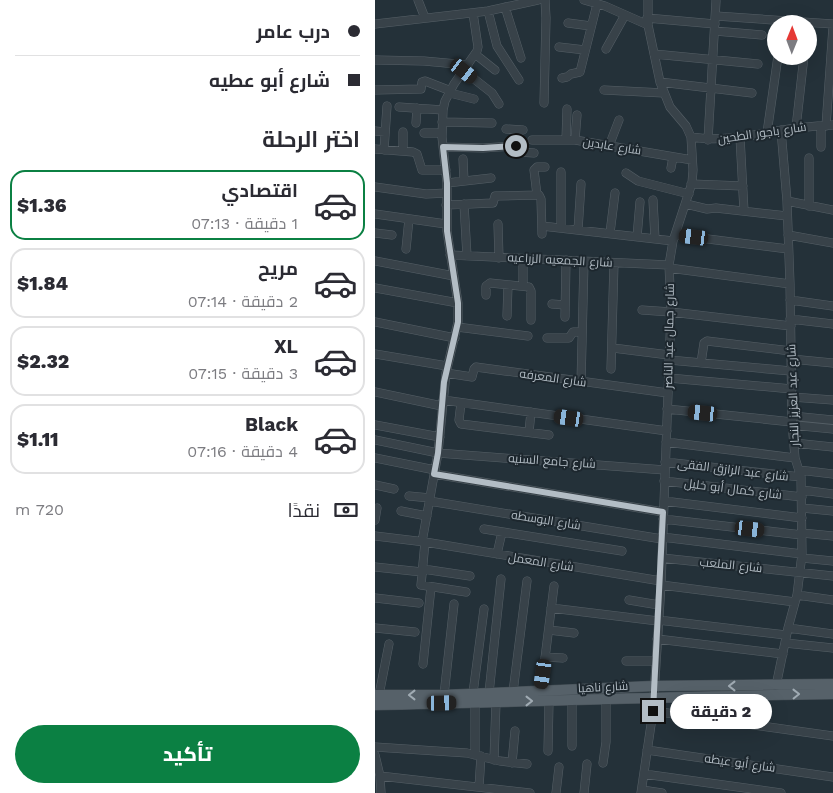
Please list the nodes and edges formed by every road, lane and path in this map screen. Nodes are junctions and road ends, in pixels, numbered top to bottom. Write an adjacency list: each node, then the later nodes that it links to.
1 (418, 0): 13 (street)
2 (538, 0): 7 (street)
3 (545, 0): 46 (street)
4 (584, 0): 8 (street)
5 (648, 0): 14 (street)
6 (716, 1): 12 (street)
7 (508, 4): 9 (street); 28 (street)
8 (597, 4): 11 (street); 19 (street)
9 (488, 11): 10 (street); 37 (street)
10 (473, 13): 13 (street); 26 (street)
11 (625, 15): 14 (street); 24 (street)
12 (716, 16): 15 (street); 21 (street)
13 (425, 18): 17 (street)
14 (647, 21): 21 (street); 27 (street)
15 (767, 21)
16 (568, 23): 19 (street)
17 (375, 24)
18 (817, 24): 20 (street)
19 (591, 26): 25 (street)
20 (833, 26): 58 (street)
21 (715, 28): 22 (street); 30 (street)
22 (762, 35)
23 (559, 47): 25 (street)
24 (606, 49)
25 (585, 50): 36 (street)
26 (475, 54): 34 (street); 35 (street)
27 (654, 54): 30 (street); 38 (street)
28 (521, 58)
29 (376, 60): 34 (street)
30 (713, 60): 31 (street); 39 (street)
31 (758, 64)
32 (777, 65): 67 (street)
33 (803, 65): 59 (street)
34 (466, 68): 42 (street); 47 (street)
35 (495, 70)
36 (562, 78)
37 (519, 80)
38 (660, 82): 39 (street); 43 (street)
39 (712, 88): 44 (street); 73 (street)
40 (375, 90): 42 (street)
41 (605, 90): 43 (street)
42 (450, 92): 45 (street); 52 (street)
43 (664, 93): 68 (street)
44 (752, 93)
45 (474, 99)
46 (544, 102)
47 (499, 104)
48 (387, 106): 63 (street)
49 (399, 107): 50 (street)
50 (417, 108): 52 (street); 57 (street)
51 (567, 109): 71 (street)
52 (443, 110): 55 (street)
53 (577, 115): 72 (street)
54 (619, 120): 75 (street)
55 (442, 122): 56 (street); 66 (street)
56 (492, 123)
57 (416, 124)
58 (827, 125): 59 (street, شارع باجور الطحين); 77 (street)
59 (796, 128): 61 (street, شارع باجور الطحين)
60 (523, 130): 74 (street)
61 (781, 130): 67 (street, شارع باجور الطحين); 103 (street, شارع عبد العزيز النجار)
62 (375, 131): 63 (street)
63 (385, 132): 79 (street)
64 (403, 132): 80 (street)
65 (424, 133): 66 (street)
66 (442, 133): 76 (street)
67 (767, 133): 69 (street, شارع باجور الطحين)
68 (691, 137): 73 (street, شارع باجور الطحين); 85 (street, شارع جمال عبد الناصر)
69 (740, 137): 73 (street, شارع باجور الطحين); 96 (street)
70 (531, 140): 71 (street, شارع عابدين)
71 (566, 140): 72 (street, شارع عابدين)
72 (575, 140): 75 (street, شارع عابدين)
73 (708, 140)
74 (513, 146): 76 (street); 81 (street)
75 (609, 146): 82 (street, شارع عابدين)
76 (443, 147): 88 (street)
77 (821, 147)
78 (375, 149): 79 (street)
79 (384, 150): 80 (street)
80 (403, 151): 88 (street)
81 (534, 153)
82 (673, 157): 85 (street, شارع عابدين); 87 (street)
83 (809, 158): 108 (street)
84 (463, 159): 92 (street)
85 (692, 160): 95 (street, شارع جمال عبد الناصر)
86 (545, 167): 101 (street)
87 (671, 168)
88 (445, 170): 93 (street)
89 (561, 172): 116 (street)
90 (626, 173): 100 (street)
91 (491, 178): 92 (street)
92 (463, 181): 93 (street)
93 (447, 183): 98 (street)
94 (581, 184): 117 (street)
95 (691, 184): 96 (street); 100 (street, شارع جمال عبد الناصر)
96 (743, 186): 110 (street)
97 (375, 187): 98 (street)
98 (447, 193): 107 (street)
99 (615, 193): 119 (street)
100 (689, 194): 106 (street, شارع جمال عبد الناصر)
101 (537, 195): 105 (street); 116 (street)
102 (653, 200): 124 (street)
103 (787, 201): 108 (street); 112 (street, شارع عبد العزيز النجار)
104 (640, 202): 122 (street)
105 (464, 204): 107 (street); 129 (street)
106 (686, 204): 110 (street); 123 (street, شارع جمال عبد الناصر)
107 (447, 205): 114 (street)
108 (809, 206): 109 (street)
109 (833, 210)
110 (744, 211): 112 (street)
111 (375, 214): 113 (street)
112 (787, 216): 120 (street, شارع عبد العزيز النجار)
113 (409, 219): 114 (street); 127 (street)
114 (447, 224): 128 (street)
115 (498, 224): 130 (street)
116 (561, 228): 117 (street)
117 (578, 230): 119 (street)
118 (375, 233): 121 (street)
119 (610, 233): 122 (street)
120 (788, 234): 125 (street); 126 (street, شارع عبد العزيز النجار)
121 (392, 235)
122 (637, 237): 124 (street)
123 (675, 238): 124 (street); 126 (street); 136 (street, شارع جمال عبد الناصر)
124 (655, 239)
125 (833, 243)
126 (788, 248): 139 (street, شارع عبد العزيز النجار)
127 (406, 249)
128 (450, 255): 129 (street, شارع الجمعيه الزراعيه); 137 (street)
129 (467, 256): 130 (street, شارع الجمعيه الزراعيه)
130 (499, 258): 131 (street, شارع الجمعيه الزراعيه)
131 (523, 258): 132 (street, شارع الجمعيه الزراعيه); 140 (street)
132 (566, 260): 134 (street, شارع الجمعيه الزراعيه); 146 (street)
133 (375, 261): 137 (street)
134 (584, 262): 135 (street, شارع الجمعيه الزراعيه); 157 (street)
135 (614, 263): 136 (street, شارع الجمعيه الزراعيه); 161 (street)
136 (669, 267): 139 (street, شارع الجمعيه الزراعيه); 149 (street, شارع جمال عبد الناصر)
137 (454, 276): 144 (street)
138 (508, 284): 140 (street); 142 (street); 150 (street)
139 (790, 284): 143 (street, شارع عبد العزيز النجار)
140 (523, 286): 152 (street)
141 (375, 288): 144 (street)
142 (486, 295)
143 (790, 300): 147 (street); 154 (street, شارع عبد العزيز النجار)
144 (458, 303): 156 (street)
145 (553, 304): 146 (street)
146 (565, 305): 151 (street)
147 (833, 306)
148 (642, 310): 149 (street)
149 (671, 312): 154 (street); 164 (street, شارع جمال عبد الناصر)
150 (507, 316)
151 (565, 317)
152 (531, 320)
153 (375, 322): 159 (street)
154 (791, 322): 155 (street); 163 (street, شارع عبد العزيز النجار)
155 (833, 324)
156 (457, 327): 158 (street); 159 (street)
157 (582, 332): 160 (street); 171 (street)
158 (528, 336)
159 (455, 338): 167 (street)
160 (547, 338)
161 (613, 348): 164 (street); 168 (street)
162 (375, 354): 167 (street)
163 (791, 355): 165 (street); 166 (street); 169 (street, شارع عبد العزيز النجار)
164 (669, 358): 165 (street); 170 (street, شارع جمال عبد الناصر)
165 (701, 363): 169 (street)
166 (833, 363)
167 (446, 369): 171 (street, شارع المعرفه); 177 (street)
168 (611, 369)
169 (791, 371): 172 (street, شارع عبد العزيز النجار)
170 (669, 378): 172 (street); 174 (street, شارع جمال عبد الناصر)
171 (581, 383): 174 (street, شارع المعرفه)
172 (792, 389): 175 (street, شارع عبد العزيز النجار)
173 (375, 392): 177 (street)
174 (668, 393): 179 (street, شارع جمال عبد الناصر)
175 (792, 397): 176 (street); 182 (street, شارع عبد العزيز النجار)
176 (833, 400)
177 (443, 403): 178 (street); 188 (street)
178 (461, 403): 180 (street); 186 (street)
179 (667, 409): 182 (street); 185 (street, شارع جمال عبد الناصر)
180 (531, 412): 185 (street); 186 (street)
181 (833, 420): 182 (street)
182 (792, 421): 184 (street); 191 (street, شارع عبد العزيز النجار)
183 (375, 425): 188 (street)
184 (833, 429)
185 (667, 431): 190 (street, شارع جمال عبد الناصر)
186 (529, 432): 187 (street)
187 (549, 435)
188 (440, 437): 193 (street)
189 (375, 440): 193 (street, شارع جامع السنيه)
190 (666, 442): 195 (street); 196 (street, شارع جمال عبد الناصر)
191 (794, 443): 192 (street); 195 (street, شارع عبد العزيز النجار)
192 (833, 447)
193 (438, 453): 196 (street, شارع جامع السنيه); 197 (street)
194 (375, 458): 197 (street)
195 (795, 458): 198 (street, شارع عبد العزيز النجار)
196 (665, 466): 198 (street, شارع عبد الرازق الفقى); 200 (street, شارع جمال عبد الناصر)
197 (435, 472): 206 (street); 213 (street)
198 (800, 474): 199 (street, شارع عبد الرازق الفقى); 203 (street, شارع عبد العزيز النجار)
199 (833, 474)
200 (664, 481): 203 (street, شارع كمال أبو خليل); 207 (street, شارع جمال عبد الناصر)
201 (375, 485): 202 (street)
202 (394, 489)
203 (802, 494): 204 (street, شارع كمال أبو خليل); 209 (street, شارع عبد العزيز النجار)
204 (833, 494)
205 (409, 496): 206 (street, شارع البوسطه)
206 (429, 500): 212 (street); 221 (street, شارع البوسطه)
207 (664, 501): 213 (street, شارع جمال عبد الناصر); 214 (street)
208 (377, 508): 215 (street)
209 (802, 508): 211 (street); 214 (street, شارع عبد العزيز النجار)
210 (401, 511): 212 (street)
211 (833, 511)
212 (427, 516): 222 (street)
213 (663, 516): 218 (street); 221 (street, شارع جمال عبد الناصر)
214 (802, 518): 218 (street, شارع عبد العزيز النجار)
215 (375, 520)
216 (484, 529): 217 (street)
217 (502, 532): 223 (street); 224 (street)
218 (802, 534): 220 (street); 225 (street, شارع عبد العزيز النجار)
219 (375, 536): 222 (street, شارع المعمل)
220 (833, 536)
221 (662, 538): 225 (street, شارع البوسطه); 226 (street, شارع جمال عبد الناصر)
222 (424, 542): 224 (street, شارع المعمل); 229 (street)
223 (622, 551)
224 (497, 554): 235 (street, شارع المعمل)
225 (802, 556): 227 (street, شارع البوسطه); 230 (street, شارع عبد العزيز النجار)
226 (662, 558): 230 (street, شارع الملعب); 235 (street, شارع جمال عبد الناصر)
227 (833, 561)
228 (375, 567): 229 (street)
229 (423, 570): 231 (street); 237 (street)
230 (800, 572): 232 (street, شارع الملعب); 240 (street, شارع عبد العزيز النجار)
231 (470, 576)
232 (833, 576)
233 (501, 579): 268 (street)
234 (527, 581): 269 (street)
235 (661, 583): 240 (street, شارع المعمل); 245 (street, شارع جمال عبد الناصر)
236 (554, 586): 246 (street)
237 (431, 587): 238 (street); 263 (street)
238 (466, 592)
239 (375, 598): 243 (street)
240 (796, 598): 242 (street, شارع المعمل); 254 (street, شارع عبد العزيز النجار)
241 (629, 600): 245 (street)
242 (833, 600)
243 (419, 603)
244 (455, 604): 270 (street)
245 (659, 605): 248 (street, شارع جمال عبد الناصر)
246 (551, 608): 248 (street); 250 (street)
247 (484, 609): 273 (street)
248 (658, 621): 254 (street); 255 (street, شارع جمال عبد الناصر)
249 (375, 628): 251 (street)
250 (549, 630): 252 (street); 259 (street)
251 (415, 632)
252 (574, 633)
253 (833, 634): 254 (street)
254 (786, 635): 257 (street); 258 (street, شارع عبد العزيز النجار)
255 (657, 639): 258 (street); 262 (street, شارع جمال عبد الناصر)
256 (389, 644): 272 (street)
257 (833, 648)
258 (783, 654): 265 (street, شارع عبد العزيز النجار)
259 (545, 657): 260 (street); 266 (street)
260 (563, 658)
261 (626, 661): 262 (street)
262 (656, 661): 267 (street, شارع جمال عبد الناصر)
263 (423, 664)
264 (833, 684): 265 (main road, شارع ناهيا)
265 (776, 686): 267 (main road, شارع ناهيا, one-way to 267)
266 (541, 690): 267 (main road, شارع ناهيا); 269 (main road, شارع ناهيا)
267 (653, 691): 271 (main road, شارع ناهيا, one-way to 271); 274 (main road, شارع ناهيا); 279 (street, شارع جمال عبد الناصر)
268 (489, 692): 269 (main road, شارع ناهيا); 273 (main road, شارع ناهيا)
269 (513, 692)
270 (444, 694): 272 (main road, شارع ناهيا, one-way to 272); 273 (main road, شارع ناهيا)
271 (833, 694)
272 (377, 695)
273 (474, 698): 277 (main road, شارع ناهيا); 278 (main road, شارع ناهيا); 287 (street)
274 (606, 700): 276 (main road, شارع ناهيا); 290 (street)
275 (549, 701): 276 (main road, شارع ناهيا); 277 (main road, شارع ناهيا, one-way to 275); 285 (street)
276 (572, 701): 282 (street)
277 (496, 702): 288 (street)
278 (375, 705)
279 (653, 711): 281 (street); 284 (street, شارع جمال عبد الناصر)
280 (515, 730): 289 (street)
281 (833, 736)
282 (572, 746)
283 (375, 747): 287 (street)
284 (647, 750): 294 (street, شارع جمال عبد الناصر); 296 (street, شارع أبو عيطه)
285 (548, 751)
286 (375, 756): 295 (street)
287 (478, 756): 288 (street); 297 (street)
288 (494, 760): 289 (street)
289 (512, 763): 291 (street)
290 (603, 763)
291 (527, 764)
292 (587, 764): 303 (street)
293 (559, 767): 302 (street)
294 (644, 774): 299 (street, شارع جمال عبد الناصر); 305 (street)
295 (379, 776): 297 (street); 300 (street)
296 (833, 777)
297 (479, 787): 301 (street)
298 (375, 792): 300 (street)
299 (641, 792): 304 (street)
300 (382, 793)
301 (530, 793)
302 (556, 793)
303 (584, 793)
304 (661, 793)
305 (781, 793)

